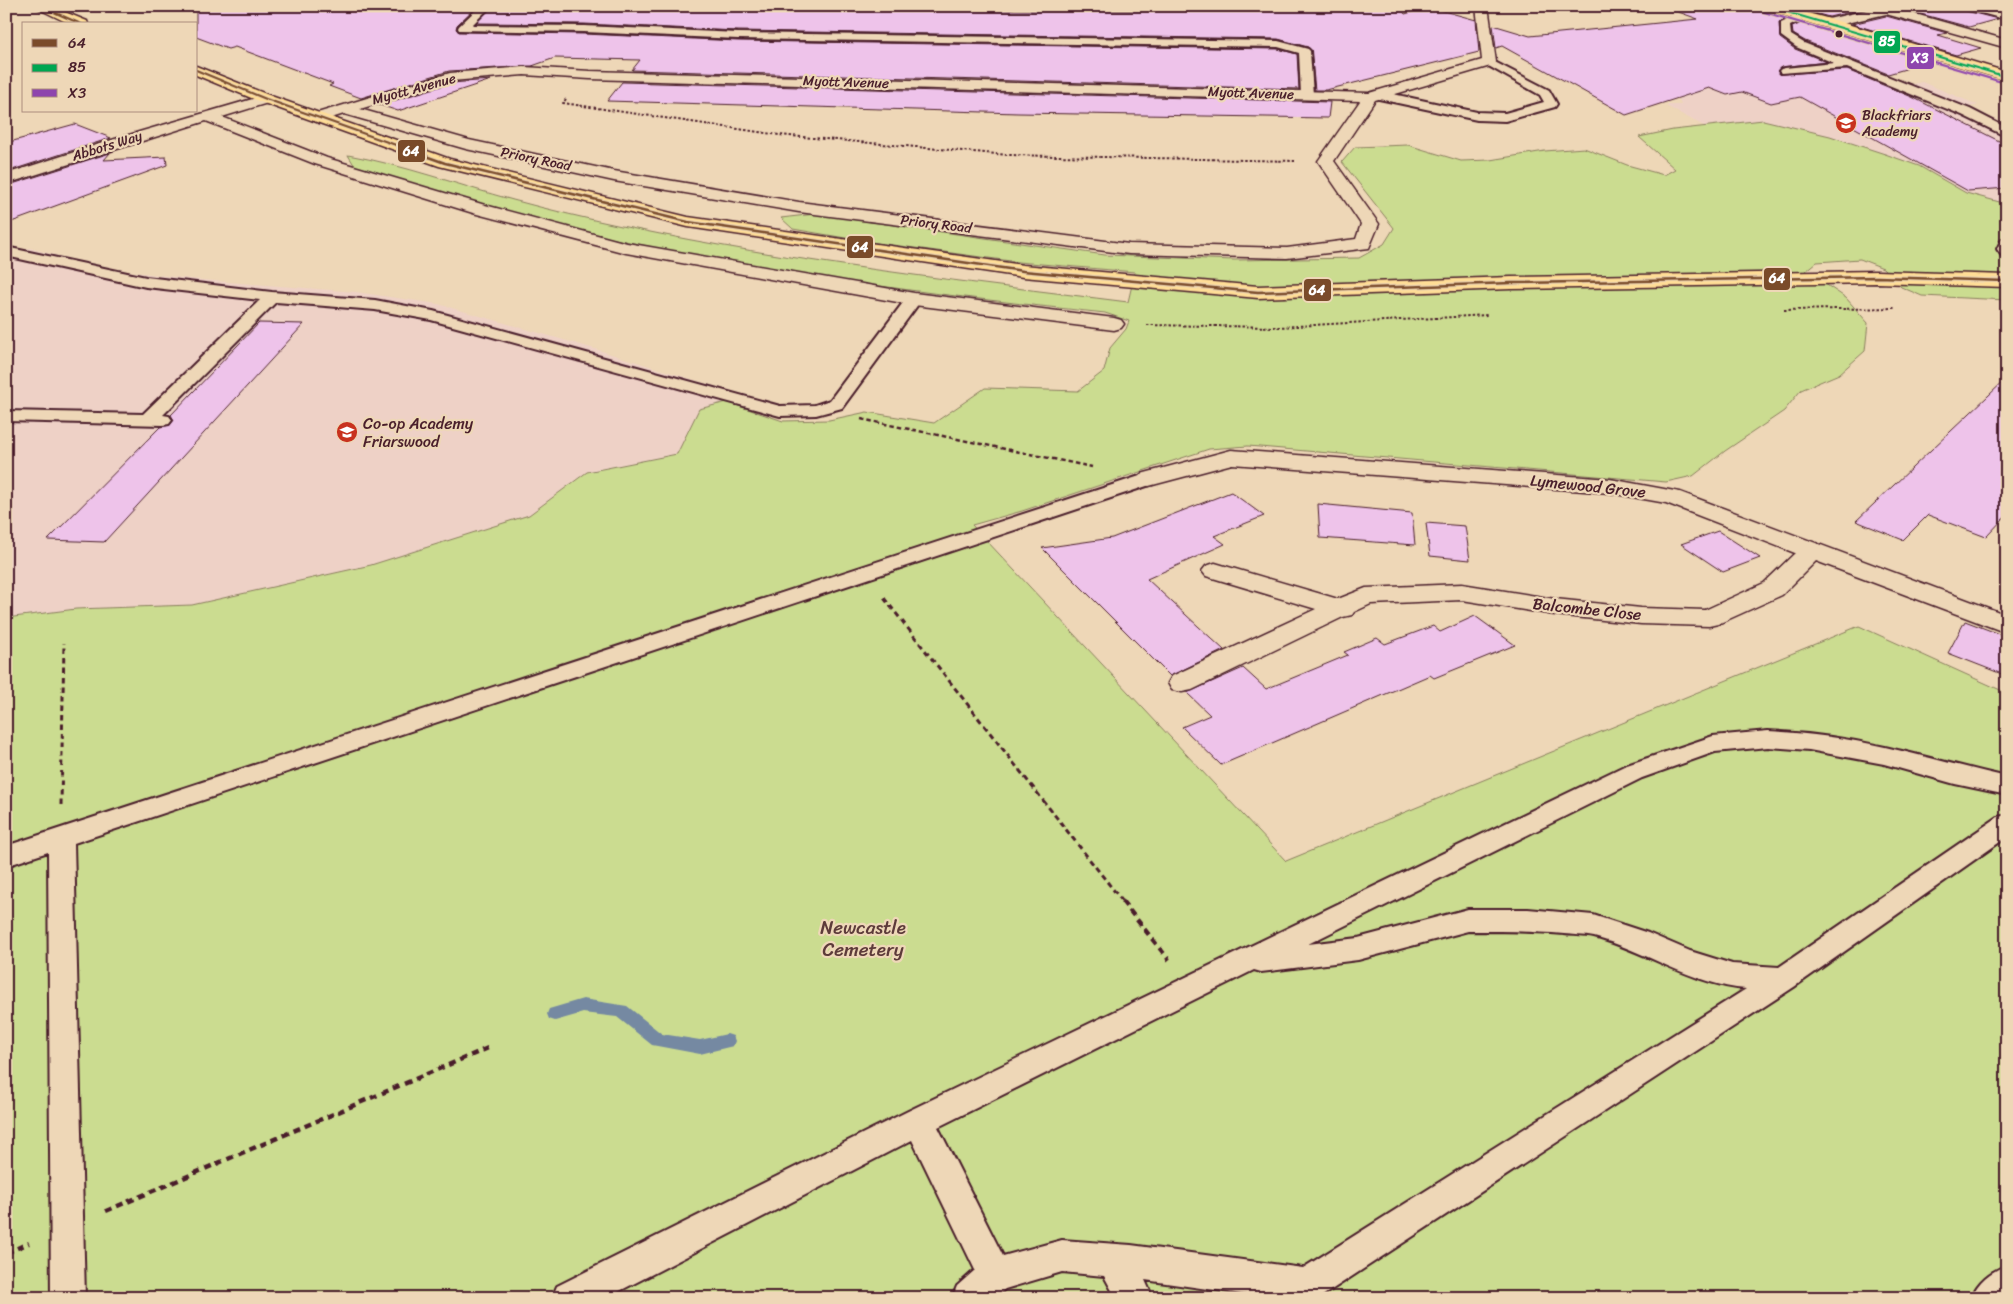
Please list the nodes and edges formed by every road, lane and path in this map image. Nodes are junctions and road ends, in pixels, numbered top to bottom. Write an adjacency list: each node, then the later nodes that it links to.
1 (39, 6): 10 (main road)
2 (486, 6): 19 (lane)
3 (1482, 6): 13 (street)
4 (1766, 6): 8 (main road)
5 (1903, 6): 7 (street)
6 (1966, 7): 9 (street)
7 (1887, 10): 11 (street); 12 (street)
8 (1803, 16): 11 (main road); 14 (lane)
9 (2007, 16)
10 (77, 22)
11 (1829, 23): 18 (main road)
12 (2007, 44)
13 (1489, 62): 20 (street, Myott Avenue); 20 (lane, Myott Avenue)
14 (1849, 64): 16 (lane); 25 (lane)
15 (198, 71): 21 (main road, Priory Road)
16 (1786, 71)
17 (590, 75): 19 (street, Myott Avenue); 22 (street, Myott Avenue); 26 (path)
18 (2007, 77)
19 (1308, 95): 20 (street, Myott Avenue)
20 (1375, 96): 26 (street)
21 (266, 99): 23 (street, Abbots Way); 24 (main road, Priory Road)
22 (342, 109): 24 (street, Myott Avenue); 26 (street, Priory Road)
23 (206, 116): 27 (street, Abbots Way); 33 (street)
24 (319, 117): 31 (main road, Priory Road)
25 (2007, 133)
26 (1326, 161)
27 (6, 179)
28 (2007, 242): 30 (lane)
29 (6, 251): 32 (lane)
30 (2007, 253)
31 (2007, 281)
32 (272, 297): 38 (lane); 40 (lane)
33 (914, 299): 37 (street); 38 (lane)
34 (1831, 309): 35 (path)
35 (1782, 310)
36 (1494, 314): 37 (path)
37 (1114, 324)
38 (816, 410): 42 (path)
39 (6, 416): 40 (lane)
40 (148, 419): 41 (lane)
41 (167, 420)
42 (1092, 467)
43 (1149, 479): 44 (street, Lymewood Grove); 46 (lane)
44 (1812, 550): 47 (street, Balcombe Close); 48 (street, Lymewood Grove)
45 (1215, 571): 47 (street)
46 (864, 573): 53 (lane); 57 (path)
47 (1342, 609): 50 (street, Balcombe Close)
48 (2007, 624)
49 (64, 643): 53 (path)
50 (1182, 683)
51 (2007, 786): 55 (lane)
52 (2007, 824): 56 (lane)
53 (61, 838): 54 (lane); 60 (lane)
54 (6, 856)
55 (1242, 963): 56 (lane); 57 (lane)
56 (1784, 979): 64 (lane)
57 (1191, 988): 59 (lane)
58 (488, 1048): 60 (path)
59 (919, 1121): 62 (lane); 66 (lane)
60 (67, 1227): 65 (lane)
61 (1113, 1260): 62 (lane); 64 (lane); 68 (lane)
62 (995, 1276): 67 (lane)
63 (2007, 1282): 69 (lane)
64 (1298, 1294)
65 (68, 1298)
66 (569, 1298)
67 (969, 1298)
68 (1136, 1298)
69 (1988, 1298)

